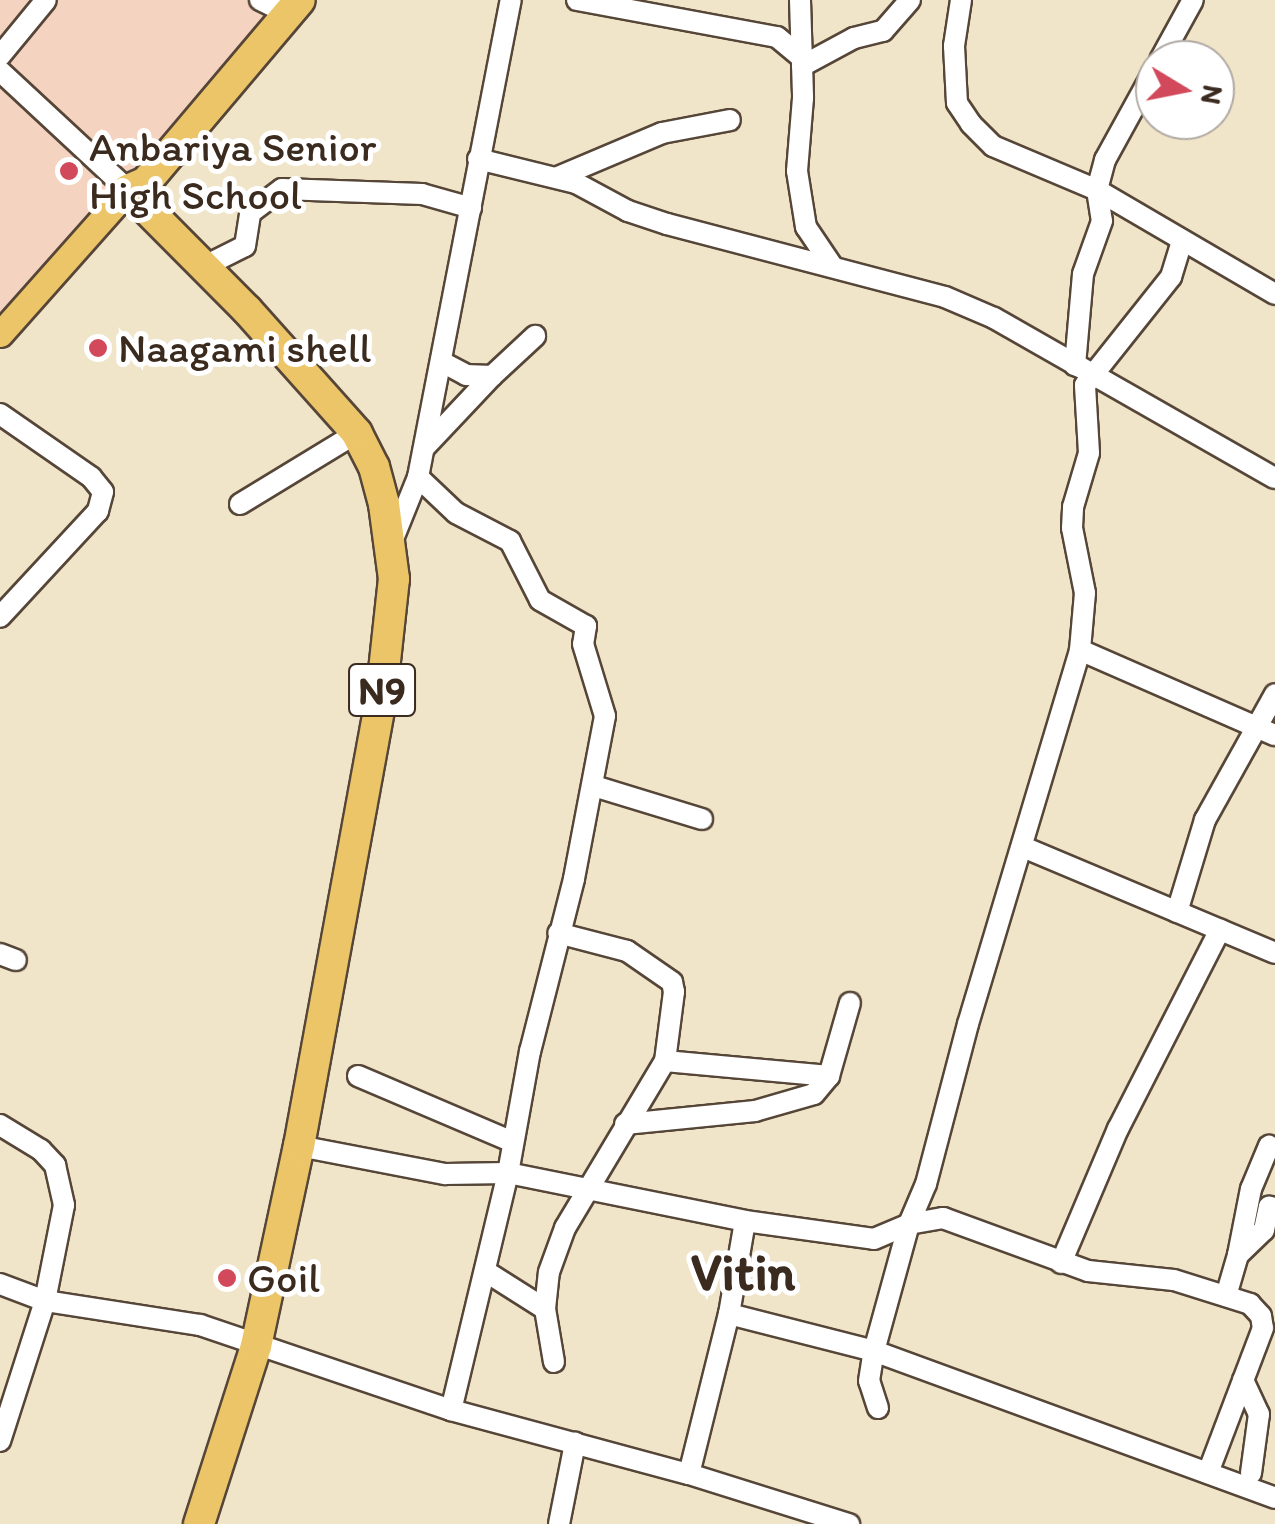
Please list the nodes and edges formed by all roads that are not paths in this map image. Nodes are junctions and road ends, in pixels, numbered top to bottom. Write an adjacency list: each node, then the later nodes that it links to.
1 (46, 0): 14 (street)
2 (260, 0): 10 (street)
3 (511, 0): 19 (street)
4 (577, 0): 9 (street)
5 (800, 0): 11 (street)
6 (910, 0): 15 (street)
7 (961, 0): 22 (street)
8 (1193, 0): 13 (street)
9 (637, 6): 12 (street)
10 (294, 7): 21 (highway)
11 (800, 27): 12 (street); 15 (street)
12 (777, 37): 15 (street)
13 (1171, 40)
14 (0, 56)
15 (802, 61): 24 (street)
16 (0, 71): 21 (street)
17 (1135, 105): 22 (street)
18 (730, 120): 20 (street)
19 (478, 159): 20 (street); 23 (street)
20 (558, 177): 26 (street)
21 (128, 190): 28 (highway, N9); 30 (main road)
22 (1097, 190): 25 (street); 33 (street)
23 (471, 208): 28 (street); 32 (street)
24 (806, 227): 26 (street); 27 (street)
25 (1182, 242): 29 (street); 33 (street)
26 (791, 255): 27 (street)
27 (834, 267): 33 (street)
28 (201, 268): 36 (highway, N9)
29 (1275, 294)
30 (0, 334)
31 (535, 336): 34 (street)
32 (442, 362): 34 (street); 37 (street)
33 (1082, 371): 39 (street); 43 (street)
34 (492, 376): 37 (street)
35 (0, 414): 42 (street)
36 (357, 432): 40 (street); 41 (highway, N9)
37 (424, 447): 38 (street)
38 (418, 476): 41 (street); 46 (street)
39 (1275, 478)
40 (240, 504)
41 (391, 544): 60 (highway, N9)
42 (0, 617)
43 (1080, 650): 45 (street); 48 (street)
44 (1275, 694): 45 (street)
45 (1266, 730): 49 (street)
46 (594, 786): 47 (street); 51 (street)
47 (702, 818)
48 (1023, 847): 49 (street); 66 (street)
49 (1177, 912): 50 (street)
50 (1220, 930): 52 (street); 68 (street)
51 (558, 933): 54 (street); 59 (street)
52 (1275, 953)
53 (850, 1003): 56 (street)
54 (666, 1061): 56 (street); 57 (street)
55 (358, 1076): 59 (street)
56 (829, 1076): 57 (street)
57 (625, 1124): 63 (street)
58 (0, 1125): 72 (street)
59 (514, 1142): 62 (street)
60 (299, 1146): 62 (street); 76 (highway, N9)
61 (1269, 1146): 67 (street)
62 (508, 1174): 63 (street); 69 (street)
63 (588, 1189): 65 (street); 73 (street)
64 (1275, 1208): 67 (street)
65 (745, 1221): 66 (street); 74 (street)
66 (909, 1224): 68 (street); 77 (street)
67 (1238, 1255): 71 (street)
68 (1061, 1263): 71 (street)
69 (484, 1270): 73 (street); 81 (street)
70 (0, 1284): 72 (street)
71 (1226, 1296): 75 (street)
72 (45, 1301): 76 (street); 82 (street)
73 (545, 1309): 78 (street)
74 (729, 1314): 77 (street); 86 (street)
75 (1268, 1320): 79 (street)
76 (256, 1346): 81 (street); 88 (highway, N9)
77 (874, 1350): 80 (street); 85 (street)
78 (554, 1362)
79 (1243, 1380): 84 (street); 85 (street)
80 (878, 1408)
81 (452, 1410): 83 (street)
82 (0, 1441)
83 (574, 1443): 86 (street); 89 (street)
84 (1251, 1472)
85 (1208, 1473): 87 (street)
86 (689, 1474): 90 (street)
87 (1275, 1498)
88 (199, 1524)
89 (559, 1524)
90 (849, 1524)

